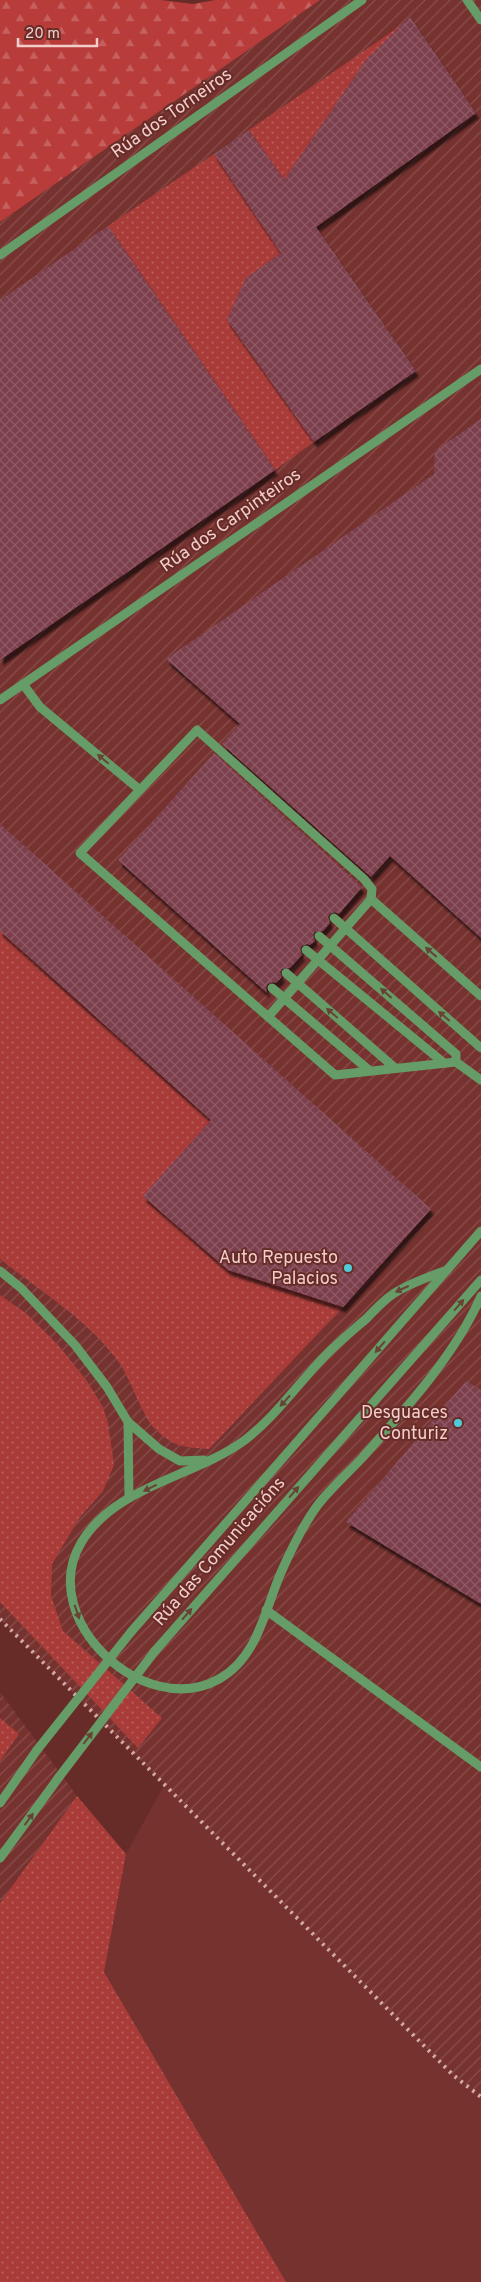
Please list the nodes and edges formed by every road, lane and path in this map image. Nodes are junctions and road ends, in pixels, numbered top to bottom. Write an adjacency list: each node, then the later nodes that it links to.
1 (362, 0): 4 (street, Rúa dos Torneiros)
2 (467, 0): 3 (street)
3 (481, 20)
4 (0, 255)
5 (481, 369): 6 (street, Rúa dos Carpinteiros)
6 (23, 684): 7 (street, Rúa dos Carpinteiros); 8 (street, one-way to 6)
7 (0, 700)
8 (140, 790): 9 (street); 21 (street)
9 (371, 899): 11 (street); 19 (street, one-way to 9)
10 (334, 918): 11 (street)
11 (345, 929): 13 (street); 22 (street, one-way to 11)
12 (319, 936): 13 (street)
13 (330, 946): 15 (street); 23 (street, one-way to 13)
14 (306, 950): 15 (street)
15 (318, 960): 17 (street); 24 (street)
16 (286, 973): 17 (street)
17 (297, 983): 20 (street); 25 (street, one-way to 17)
18 (272, 988): 20 (street)
19 (481, 996)
20 (284, 999): 21 (street); 26 (street)
21 (268, 1017): 26 (street)
22 (481, 1048)
23 (456, 1062): 24 (street); 27 (street)
24 (444, 1063): 25 (street)
25 (395, 1068): 26 (street)
26 (370, 1071)
27 (481, 1080)
28 (481, 1231): 29 (street, Rúa das Comunicacións)
29 (447, 1270): 34 (street, one-way to 34); 38 (street, Rúa das Comunicacións, one-way to 38, bridge)
30 (0, 1271): 33 (street)
31 (481, 1280): 39 (street, Rúa das Comunicacións, one-way to 31, bridge)
32 (481, 1296): 36 (street)
33 (128, 1422): 34 (street); 35 (street)
34 (209, 1459): 35 (street, one-way to 35)
35 (129, 1498): 36 (street, one-way to 36)
36 (266, 1610): 37 (street)
37 (481, 1767)
38 (0, 1803)
39 (0, 1858)

